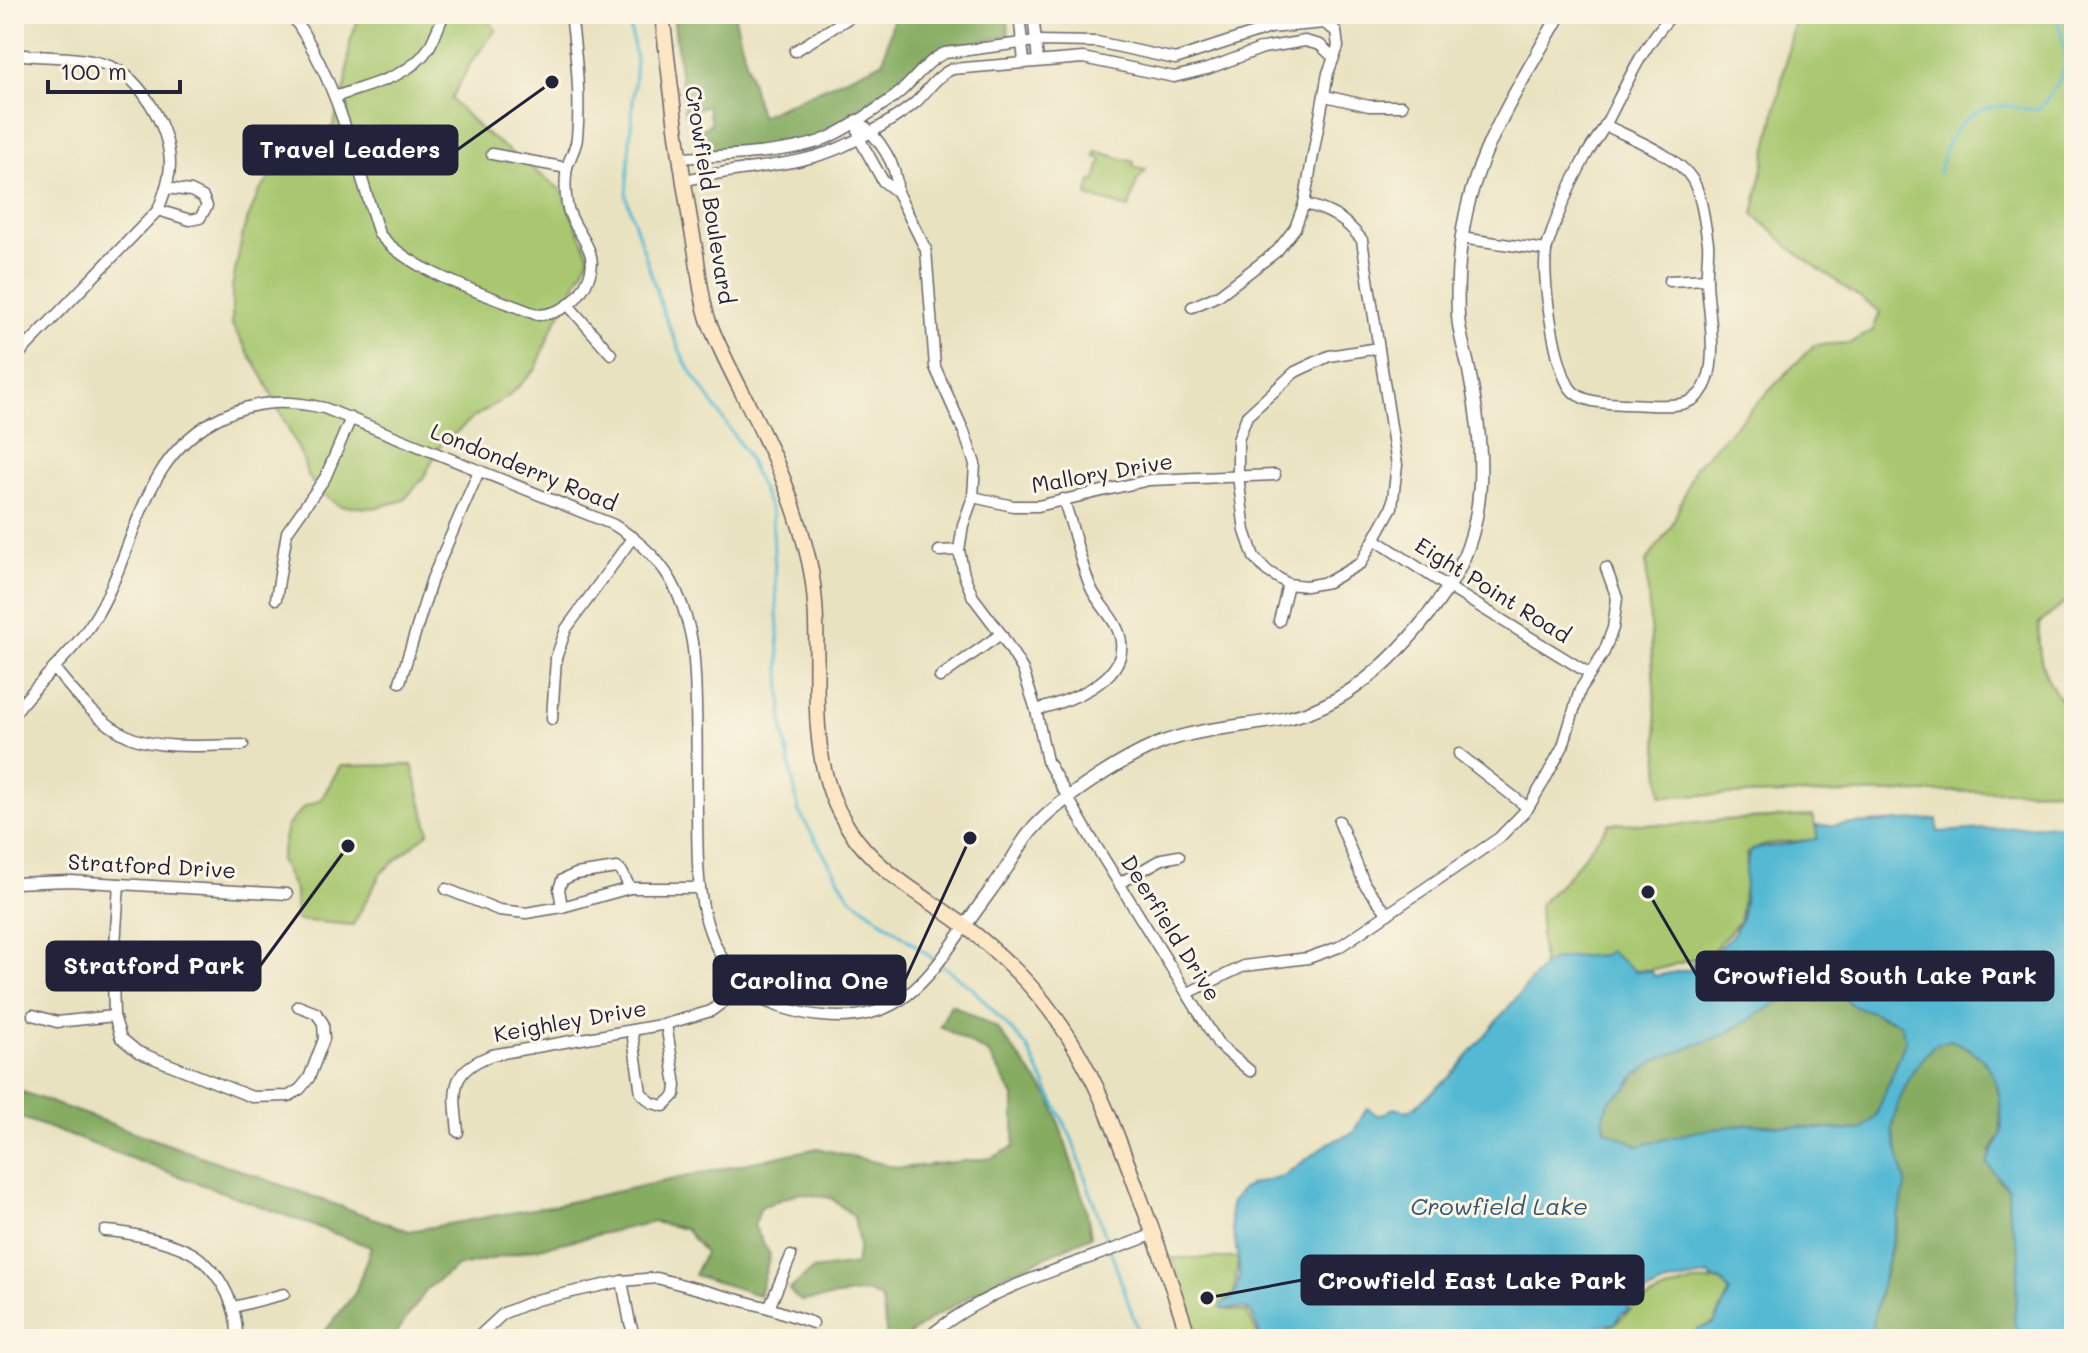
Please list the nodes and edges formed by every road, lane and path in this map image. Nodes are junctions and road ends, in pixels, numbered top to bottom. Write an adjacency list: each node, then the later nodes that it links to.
1 (291, 14): 22 (street)
2 (444, 14): 22 (street)
3 (571, 14): 30 (street)
4 (662, 14): 29 (main road, Crowfield Boulevard)
5 (855, 14): 13 (street)
6 (1019, 14): 11 (street)
7 (1033, 14): 10 (street)
8 (1560, 14): 36 (street)
9 (1673, 14): 25 (street)
10 (1036, 41): 11 (street); 12 (street); 17 (street)
11 (1021, 43): 18 (street); 24 (street)
12 (1123, 48): 16 (street); 19 (street)
13 (795, 51)
14 (14, 54): 32 (street)
15 (1332, 56): 16 (street); 20 (street); 21 (street)
16 (1160, 57): 20 (street)
17 (1038, 61): 18 (street); 19 (street)
18 (1024, 62): 26 (street)
19 (1121, 66): 20 (street)
20 (1157, 74)
21 (1325, 96): 23 (street); 34 (street)
22 (335, 97): 40 (street)
23 (1402, 106)
24 (857, 120): 26 (street); 27 (street); 29 (street)
25 (1605, 125): 37 (street); 38 (street)
26 (871, 131): 27 (street); 33 (street)
27 (859, 138): 31 (street); 33 (street)
28 (492, 154): 30 (street)
29 (679, 158): 31 (main road, Crowfield Boulevard)
30 (567, 168): 40 (street)
31 (683, 181): 83 (main road, Crowfield Boulevard)
32 (166, 188): 35 (street); 35 (street)
33 (897, 192): 49 (street)
34 (1304, 204): 41 (street); 42 (street)
35 (158, 210): 44 (street)
36 (1461, 238): 37 (street); 57 (street)
37 (1546, 250): 38 (street)
38 (1707, 279): 39 (street)
39 (1669, 281)
40 (569, 306): 43 (street)
41 (1192, 307)
42 (1378, 348): 48 (street); 52 (street)
43 (611, 354)
44 (16, 356)
45 (351, 418): 46 (street, Londonderry Road); 58 (street); 61 (street, Londonderry Road)
46 (479, 471): 51 (street, Londonderry Road); 64 (street)
47 (1275, 475): 48 (street, Mallory Drive)
48 (1238, 476): 50 (street, Mallory Drive); 56 (street)
49 (973, 497): 50 (street, Mallory Drive); 53 (street)
50 (1063, 499): 65 (street)
51 (633, 537): 67 (street); 78 (street, Londonderry Road)
52 (1376, 540): 56 (street); 57 (street, Eight Point Road)
53 (959, 550): 54 (street); 60 (street, Deerfield Drive)
54 (939, 551)
55 (1606, 568): 62 (street)
56 (1288, 584): 59 (street)
57 (1448, 587): 62 (street, Eight Point Road); 70 (street)
58 (276, 599)
59 (1279, 621)
60 (1001, 634): 63 (street); 65 (street, Deerfield Drive)
61 (54, 668): 66 (street, Londonderry Road); 68 (street)
62 (1590, 674): 71 (street)
63 (940, 677)
64 (400, 682)
65 (1036, 710): 70 (street, Deerfield Drive)
66 (14, 714)
67 (552, 719)
68 (243, 745)
69 (1459, 754): 71 (street)
70 (1069, 798): 75 (street, Deerfield Drive); 83 (street)
71 (1528, 808): 82 (street)
72 (1339, 821): 82 (street)
73 (1179, 856): 75 (street)
74 (14, 883): 76 (street, Stratford Drive)
75 (1120, 883): 85 (street, Deerfield Drive)
76 (119, 884): 80 (street, Stratford Drive); 88 (street)
77 (630, 888): 78 (street); 81 (street); 81 (street)
78 (698, 888): 84 (street, Londonderry Road)
79 (446, 889): 81 (street)
80 (287, 894)
81 (562, 907)
82 (1388, 914): 85 (street)
83 (965, 926): 84 (street, Londonderry Road); 94 (main road, Crowfield Boulevard)
84 (742, 988): 89 (street, Keighley Drive)
85 (1188, 993): 91 (street, Deerfield Drive)
86 (298, 1006): 88 (street)
87 (33, 1015): 88 (street)
88 (114, 1016)
89 (666, 1024): 90 (street, Keighley Drive); 90 (street)
90 (632, 1031): 92 (street, Keighley Drive)
91 (1250, 1071)
92 (458, 1132)
93 (105, 1231): 98 (street)
94 (1154, 1234): 104 (street); 105 (main road, Crowfield Boulevard)
95 (791, 1256): 99 (street)
96 (622, 1281): 99 (street); 102 (street); 103 (street)
97 (284, 1294): 98 (street)
98 (234, 1307): 101 (street)
99 (769, 1308): 100 (street)
100 (813, 1323)
101 (237, 1339)
102 (476, 1339)
103 (636, 1339)
104 (926, 1339)
105 (1189, 1339)

